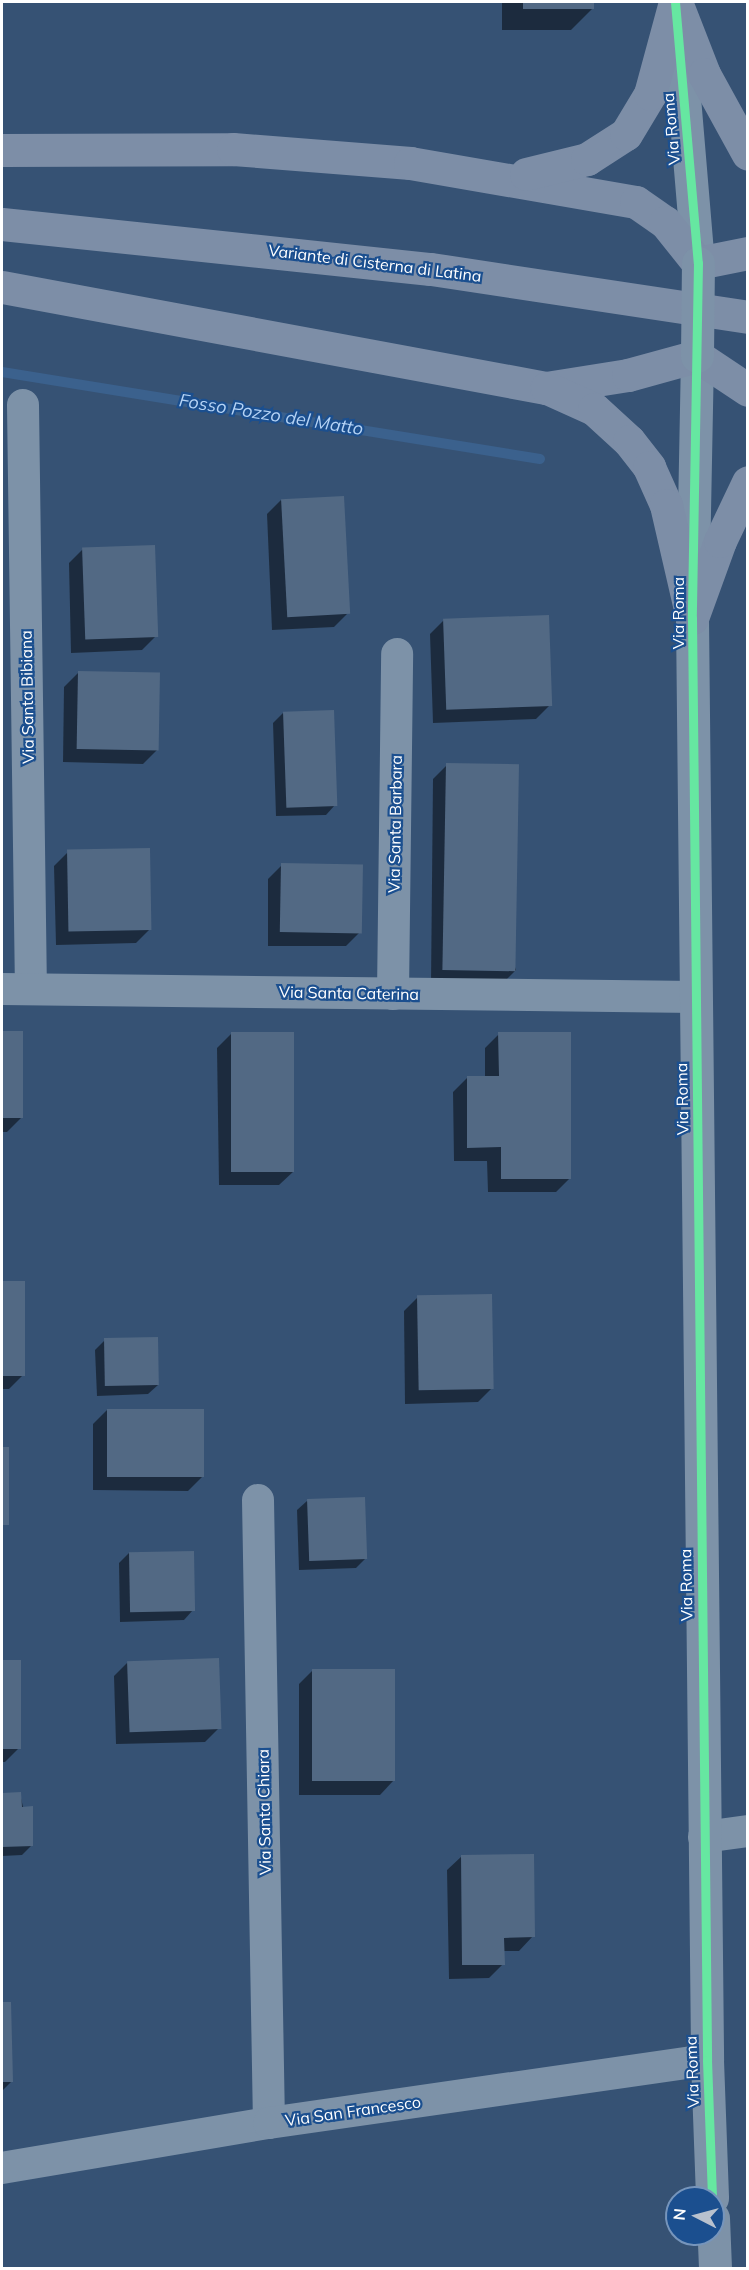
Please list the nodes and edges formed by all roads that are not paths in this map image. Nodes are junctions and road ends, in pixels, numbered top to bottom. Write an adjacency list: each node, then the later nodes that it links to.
1 (675, 2): 3 (main road); 4 (main road); 7 (street, Via Roma)
2 (2, 150): 4 (main road)
3 (747, 154)
4 (498, 177): 7 (main road)
5 (2, 224): 9 (main road, Variante di Cisterna di Latina)
6 (747, 253): 7 (main road)
7 (698, 263): 10 (street, Via Roma, bridge)
8 (2, 287): 11 (main road)
9 (747, 316)
10 (697, 356): 11 (main road); 12 (main road); 15 (street, Via Roma)
11 (546, 388): 15 (main road)
12 (747, 390)
13 (23, 405): 17 (street, Via Santa Bibiana)
14 (747, 482): 15 (main road)
15 (692, 618): 19 (street, Via Roma)
16 (397, 654): 18 (street, Via Santa Barbara)
17 (16, 989): 18 (street, Via Santa Caterina)
18 (393, 994): 19 (street, Via Santa Caterina)
19 (696, 998): 22 (street, Via Roma)
20 (258, 1500): 24 (street, Via Santa Chiara)
21 (747, 1831): 22 (street)
22 (704, 1837): 23 (street, Via Roma)
23 (706, 2060): 24 (street, Via San Francesco); 26 (street, Via Roma)
24 (269, 2123): 25 (street, Via San Francesco)
25 (2, 2168)
26 (711, 2186)
27 (714, 2246): 28 (street)
28 (715, 2268)

